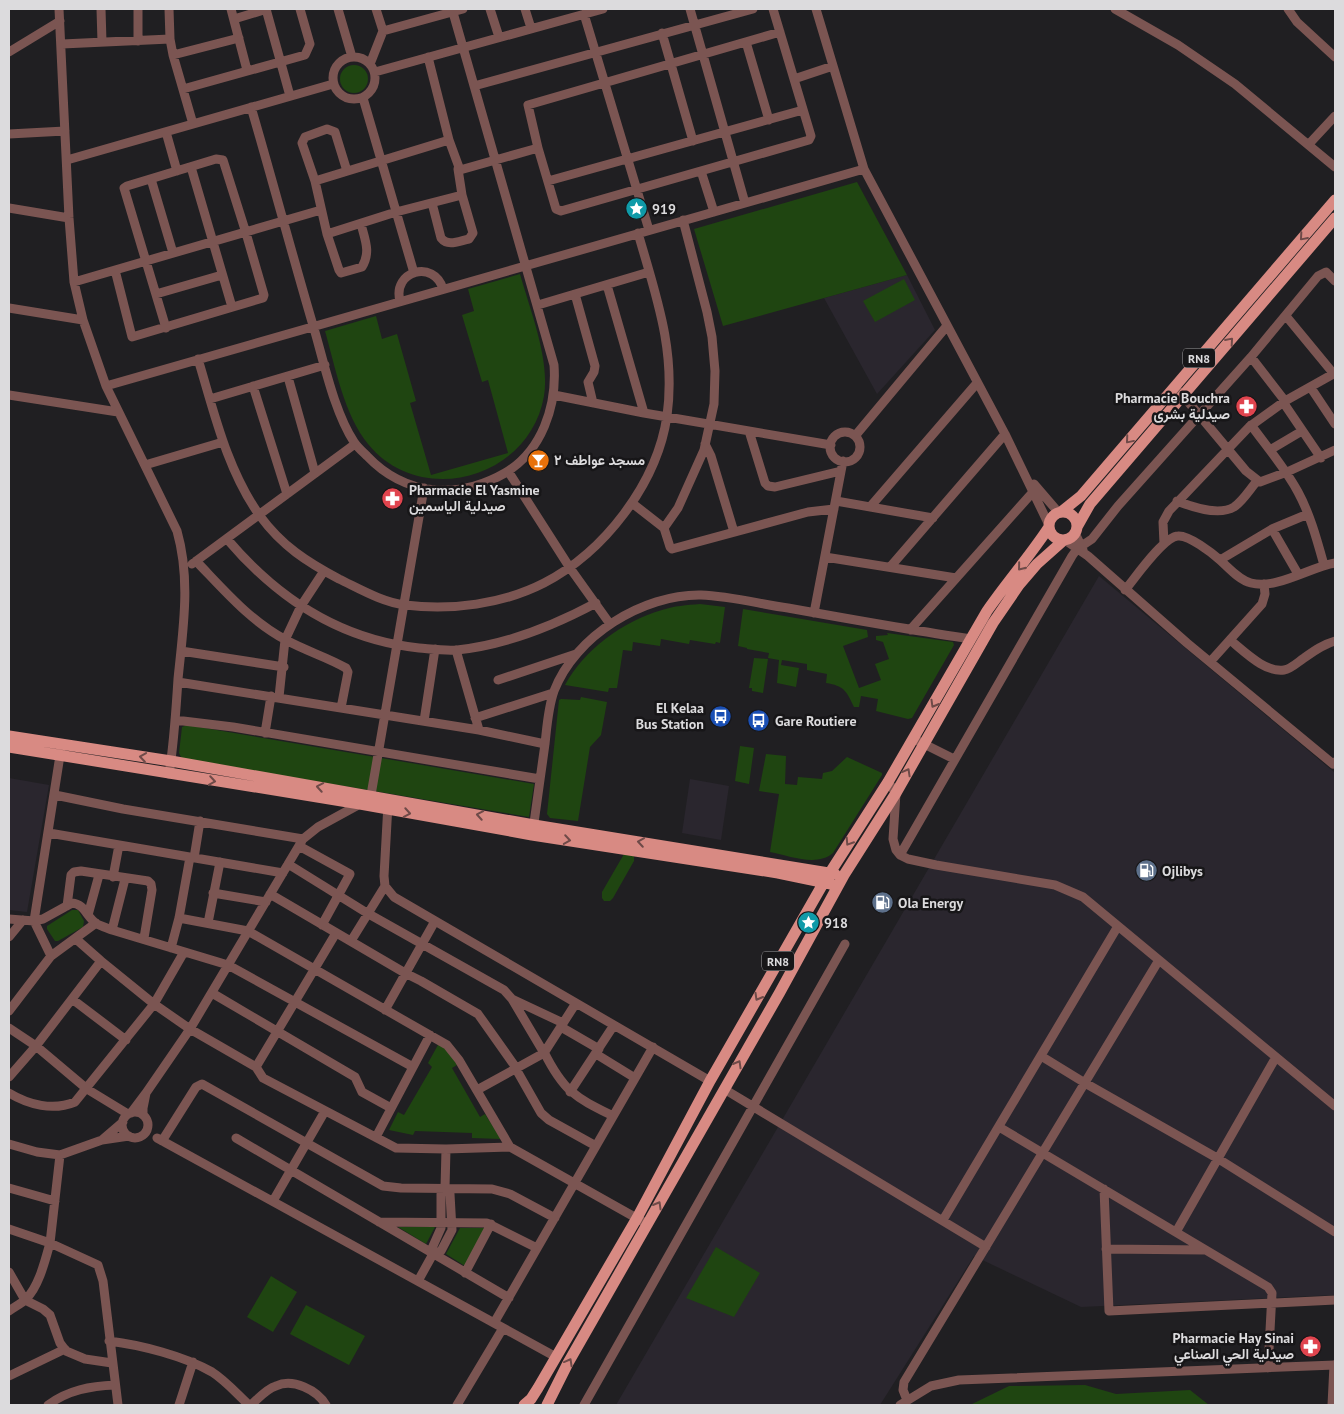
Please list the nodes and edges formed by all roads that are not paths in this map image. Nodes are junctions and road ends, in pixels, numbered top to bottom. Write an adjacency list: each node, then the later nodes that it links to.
1 (59, 9): 25 (street)
2 (101, 9): 35 (street)
3 (138, 9): 34 (street)
4 (169, 9): 33 (street)
5 (231, 9): 23 (street)
6 (266, 9): 23 (street); 46 (street)
7 (300, 9): 46 (street)
8 (338, 9): 43 (street)
9 (376, 9): 28 (street)
10 (463, 9): 21 (street)
11 (490, 9): 31 (street)
12 (525, 9): 27 (street)
13 (603, 9): 22 (street)
14 (690, 9): 26 (street)
15 (752, 9): 26 (street)
16 (773, 9): 29 (street)
17 (816, 9): 48 (street)
18 (1115, 9): 24 (street)
19 (1133, 9): 24 (street)
20 (1288, 9): 45 (street)
21 (452, 10): 28 (street); 38 (street)
22 (584, 14): 27 (street); 40 (street)
23 (234, 19): 32 (street)
24 (1133, 19): 69 (street)
25 (60, 21): 37 (street); 39 (street)
26 (694, 24): 30 (street); 41 (street)
27 (531, 28): 31 (street)
28 (383, 31): 49 (street)
29 (780, 32): 36 (street); 51 (street)
30 (662, 33): 40 (street); 47 (street)
31 (499, 37): 38 (street)
32 (239, 38): 42 (street); 50 (street)
33 (170, 40): 34 (street); 42 (street)
34 (138, 41): 35 (street)
35 (102, 42): 37 (street)
36 (746, 42): 41 (street); 61 (street)
37 (62, 44): 63 (street)
38 (463, 47): 44 (street); 54 (street)
39 (9, 52)
40 (596, 52): 52 (street); 54 (street)
41 (703, 54): 47 (street); 65 (street)
42 (172, 55): 55 (street)
43 (352, 57): 49 (street); 53 (street)
44 (428, 57): 49 (street); 67 (street)
45 (1335, 57)
46 (280, 61): 50 (street); 56 (street)
47 (671, 63): 52 (street); 68 (street)
48 (833, 66): 51 (street); 79 (street)
49 (372, 68): 57 (street)
50 (247, 70): 55 (street)
51 (794, 79): 59 (street)
52 (605, 82): 70 (street); 71 (street)
53 (334, 84): 56 (street); 57 (street)
54 (474, 86): 74 (street)
55 (183, 89): 62 (street)
56 (290, 96): 58 (street)
57 (363, 98): 73 (street)
58 (251, 107): 62 (street); 98 (street)
59 (802, 110): 61 (street); 75 (street)
60 (1335, 116): 69 (street)
61 (769, 120): 65 (street)
62 (193, 124): 64 (street)
63 (65, 131): 66 (street); 72 (street)
64 (166, 132): 72 (street); 80 (street)
65 (726, 132): 68 (street); 75 (street)
66 (9, 134)
67 (449, 140): 73 (street); 78 (street)
68 (694, 141): 71 (street)
69 (1310, 144): 76 (street)
70 (538, 148): 74 (street); 85 (street)
71 (627, 159): 85 (street); 86 (street)
72 (67, 160): 95 (street)
73 (381, 160): 81 (street); 93 (street)
74 (496, 160): 78 (street); 107 (street)
75 (734, 161): 82 (street); 90 (street)
76 (1335, 166)
77 (191, 167): 80 (street); 101 (street); 104 (street)
78 (458, 169): 87 (street)
79 (864, 169): 90 (street); 125 (street)
80 (177, 171): 83 (street)
81 (347, 171): 84 (street); 84 (street)
82 (701, 171): 86 (street); 94 (street)
83 (151, 179): 105 (street); 106 (street)
84 (315, 181): 92 (street)
85 (548, 181): 86 (street)
86 (636, 190): 100 (street)
87 (462, 195): 89 (street); 89 (street)
88 (1335, 200): 135 (main road, RN8, one-way to 135)
89 (432, 203): 93 (street)
90 (746, 203): 94 (street)
91 (9, 208): 95 (street)
92 (321, 210): 98 (street); 103 (street)
93 (396, 212): 99 (street); 109 (street)
94 (714, 212): 97 (street)
95 (69, 218): 113 (street)
96 (1335, 218): 139 (main road, RN8, one-way to 96)
97 (683, 220): 100 (street); 147 (street)
98 (284, 222): 101 (street); 124 (street)
99 (361, 224): 103 (street); 103 (street)
100 (649, 230): 102 (street)
101 (246, 233): 104 (street); 120 (street)
102 (638, 233): 107 (street); 110 (street)
103 (327, 234)
104 (213, 242): 105 (street); 111 (street)
105 (173, 253): 106 (street)
106 (145, 261): 108 (street); 116 (street)
107 (526, 265): 115 (street); 119 (street)
108 (115, 270): 113 (street); 126 (street)
109 (414, 272): 115 (street); 118 (street)
110 (649, 272): 114 (street); 146 (street)
111 (222, 275): 116 (street); 120 (street)
112 (1335, 281): 122 (street)
113 (74, 282): 123 (street)
114 (607, 284): 117 (street); 144 (street)
115 (443, 289): 118 (street)
116 (156, 294): 126 (street)
117 (575, 294): 119 (street); 142 (street)
118 (400, 301): 124 (street)
119 (538, 305): 138 (street)
120 (232, 307): 126 (street)
121 (9, 308): 123 (street)
122 (1286, 316): 127 (street); 130 (street)
123 (83, 320): 133 (street)
124 (313, 326): 128 (street); 129 (street)
125 (946, 327): 132 (street); 153 (street)
126 (166, 328)
127 (1251, 357): 141 (street); 145 (street)
128 (198, 359): 133 (street); 140 (street)
129 (325, 365): 131 (street); 155 (street)
130 (1334, 373): 136 (street)
131 (288, 377): 134 (street); 168 (street)
132 (977, 383): 152 (street); 178 (street)
133 (106, 386): 143 (street)
134 (254, 386): 140 (street); 172 (street)
135 (1174, 387): 139 (street); 173 (main road, RN8, one-way to 173)
136 (1310, 388): 141 (street); 148 (street)
137 (9, 395): 143 (street)
138 (554, 395): 142 (street); 165 (street)
139 (1183, 396): 145 (street); 176 (main road, RN8)
140 (210, 399): 154 (street)
141 (1284, 402): 149 (street); 151 (street)
142 (593, 403): 144 (street)
143 (118, 412): 163 (street)
144 (644, 413): 146 (street)
145 (1199, 416): 158 (street); 192 (street)
146 (667, 417): 147 (street); 175 (street)
147 (709, 424): 150 (street); 156 (street)
148 (1335, 424)
149 (1251, 425): 158 (street); 159 (street)
150 (749, 431): 157 (street); 166 (street)
151 (1302, 431): 159 (street); 161 (street)
152 (1005, 434): 164 (street); 182 (street)
153 (855, 436): 157 (street); 162 (street)
154 (223, 442): 163 (street); 181 (street)
155 (355, 444): 168 (street); 170 (street)
156 (705, 444): 184 (street); 187 (street)
157 (831, 445): 162 (street)
158 (1228, 449): 169 (street); 174 (street)
159 (1270, 450): 167 (street)
160 (1335, 450): 161 (street)
161 (1321, 458): 167 (street)
162 (843, 461): 166 (street)
163 (145, 465): 201 (street)
164 (1023, 470): 171 (street); 179 (street)
165 (508, 471): 170 (street); 200 (street)
166 (841, 471): 177 (street)
167 (1287, 472): 169 (street); 180 (street)
168 (315, 473): 172 (street)
169 (1257, 480): 174 (street)
170 (424, 488): 208 (street)
171 (1033, 492): 183 (street); 204 (street)
172 (287, 494): 181 (street)
173 (1081, 496): 176 (main road); 179 (main road, RN8)
174 (1177, 501): 190 (street)
175 (632, 503): 184 (street); 200 (street)
176 (1090, 504): 186 (main road, RN8)
177 (835, 505): 178 (street); 187 (street); 194 (street)
178 (870, 506): 182 (street)
179 (1060, 513): 183 (main road, RN8); 186 (main road)
180 (1308, 514): 185 (street); 198 (street)
181 (260, 515): 188 (street); 202 (street)
182 (934, 518): 199 (street)
183 (1049, 526): 189 (main road); 191 (main road, RN8)
184 (664, 528): 187 (street)
185 (1272, 529): 195 (street); 203 (street)
186 (1076, 530): 189 (main road, RN8); 192 (street)
187 (734, 532)
188 (227, 539): 196 (street); 209 (street)
189 (1065, 540): 192 (street); 193 (main road, RN8)
190 (1164, 544): 195 (street); 206 (street)
191 (1037, 546): 193 (main road); 213 (main road, RN8, one-way to 213)
192 (1079, 548): 206 (street); 241 (street)
193 (1046, 555): 236 (main road, RN8)
194 (825, 556): 199 (street); 210 (street)
195 (1220, 560): 205 (street)
196 (196, 561): 201 (street); 214 (street)
197 (1335, 563): 198 (street)
198 (1324, 564): 203 (street)
199 (891, 566): 204 (street)
200 (570, 568): 207 (street); 208 (street)
201 (185, 570): 220 (street)
202 (324, 571): 208 (street); 209 (street)
203 (1298, 574): 205 (street)
204 (956, 578): 212 (street)
205 (1264, 584): 215 (street)
206 (1125, 590): 222 (street)
207 (596, 603): 211 (street); 219 (street)
208 (403, 605): 217 (street)
209 (300, 606): 214 (street); 217 (street)
210 (814, 613): 211 (street); 212 (street)
211 (610, 624): 221 (street)
212 (910, 630): 213 (street)
213 (971, 639): 236 (main road, RN8, one-way to 236)
214 (285, 640): 223 (street); 228 (street)
215 (1230, 640): 216 (street); 222 (street)
216 (1335, 641)
217 (396, 646): 218 (street); 229 (street)
218 (435, 649): 219 (street); 232 (street)
219 (456, 650): 230 (street)
220 (181, 652): 223 (street); 225 (street)
221 (576, 654): 224 (street); 226 (street)
222 (1210, 662): 243 (street)
223 (284, 667): 227 (street)
224 (498, 680)
225 (178, 682): 227 (street); 231 (street)
226 (553, 693): 230 (street); 237 (street)
227 (275, 697): 228 (street); 234 (street)
228 (341, 708): 229 (street)
229 (385, 716): 232 (street); 240 (street)
230 (475, 718): 233 (street)
231 (175, 720): 234 (street); 242 (street)
232 (424, 721): 233 (street)
233 (478, 730): 237 (street)
234 (265, 733): 240 (street)
235 (9, 736): 239 (main road)
236 (918, 741): 241 (street); 246 (main road, RN8); 247 (main road, RN8, one-way to 236)
237 (545, 744): 245 (street)
238 (9, 748): 239 (main road)
239 (61, 750): 242 (main road, one-way to 239); 244 (main road); 248 (street)
240 (379, 752): 245 (street); 249 (street)
241 (954, 759): 256 (street)
242 (171, 761): 244 (street); 249 (main road, one-way to 242)
243 (1335, 764)
244 (169, 774): 249 (main road, one-way to 249)
245 (540, 779): 252 (street)
246 (888, 782): 247 (street); 263 (main road, RN8, one-way to 263)
247 (896, 793): 256 (street); 261 (main road, RN8)
248 (54, 795): 251 (street); 253 (street)
249 (364, 798): 250 (main road); 254 (street)
250 (388, 804): 252 (main road); 265 (street)
251 (200, 821): 254 (street); 257 (street)
252 (533, 830): 263 (main road)
253 (48, 833): 255 (street); 276 (street)
254 (301, 842): 259 (street); 268 (street)
255 (119, 845): 257 (street); 262 (street)
256 (900, 855): 281 (street)
257 (192, 857): 258 (street); 273 (street)
258 (220, 862): 259 (street); 267 (street)
259 (286, 869): 268 (street); 269 (street)
260 (99, 874): 262 (street); 270 (street); 272 (street)
261 (844, 875): 263 (main road); 266 (main road, RN8)
262 (113, 877): 264 (street)
263 (826, 877): 266 (main road); 325 (main road, RN8, one-way to 325)
264 (125, 879): 282 (street); 286 (street)
265 (385, 886): 271 (street); 277 (street)
266 (838, 886): 328 (main road, RN8, one-way to 266)
267 (213, 893): 269 (street); 279 (street)
268 (337, 895): 271 (street); 280 (street)
269 (268, 898): 280 (street); 283 (street)
270 (67, 906): 272 (street); 276 (street)
271 (367, 913): 288 (street); 289 (street)
272 (88, 915): 278 (street)
273 (179, 918): 279 (street); 291 (street)
274 (9, 919): 275 (street)
275 (23, 920): 276 (street); 285 (street)
276 (34, 922): 293 (street)
277 (435, 922): 289 (street); 303 (street)
278 (96, 923): 282 (street); 287 (street)
279 (208, 923): 283 (street)
280 (322, 925): 284 (street)
281 (1118, 926): 294 (street); 318 (street)
282 (112, 930): 286 (street)
283 (248, 931): 296 (street); 297 (street)
284 (336, 933): 288 (street); 297 (street)
285 (9, 937)
286 (144, 938): 291 (street)
287 (76, 939): 293 (street); 295 (street)
288 (350, 941): 298 (street)
289 (423, 944): 298 (street); 301 (street)
290 (845, 944): 334 (street)
291 (171, 948): 292 (street)
292 (184, 952): 296 (street); 304 (street)
293 (51, 956): 305 (street)
294 (1159, 960): 319 (street); 326 (street)
295 (101, 962): 300 (street); 304 (street)
296 (228, 965): 299 (street); 302 (street)
297 (315, 969): 302 (street); 306 (street)
298 (404, 973): 306 (street); 322 (street)
299 (212, 993): 310 (street); 311 (street)
300 (72, 999): 313 (street); 314 (street)
301 (512, 999): 307 (street); 317 (street)
302 (295, 1003): 311 (street); 321 (street)
303 (576, 1003): 307 (street); 308 (street)
304 (154, 1004): 310 (street); 313 (street)
305 (9, 1010)
306 (385, 1010): 312 (street)
307 (562, 1025): 316 (street); 317 (street)
308 (614, 1025): 315 (street); 316 (street)
309 (9, 1028): 314 (street)
310 (190, 1030): 320 (street); 332 (street)
311 (277, 1031): 320 (street); 335 (street)
312 (430, 1035): 321 (street); 329 (street)
313 (126, 1040): 327 (street)
314 (36, 1046): 323 (street); 327 (street)
315 (653, 1047): 324 (street); 325 (street)
316 (597, 1052): 324 (street); 330 (street)
317 (544, 1053): 322 (street); 330 (street)
318 (1041, 1056): 326 (street); 340 (street)
319 (1276, 1057): 333 (street); 353 (street)
320 (256, 1067): 336 (street)
321 (413, 1067): 335 (street)
322 (516, 1069): 329 (street); 348 (street)
323 (9, 1077)
324 (635, 1078): 338 (street)
325 (710, 1081): 363 (main road, RN8)
326 (1085, 1083): 351 (street); 353 (street)
327 (87, 1089): 331 (street); 337 (street)
328 (724, 1089): 334 (street); 363 (main road, RN8, one-way to 328)
329 (477, 1090): 349 (street)
330 (570, 1092): 338 (street)
331 (9, 1093)
332 (146, 1093): 337 (street); 339 (street)
333 (1335, 1106)
334 (753, 1107): 362 (street); 405 (street)
335 (391, 1108): 342 (street)
336 (325, 1111): 342 (street); 346 (street)
337 (128, 1116): 339 (street); 341 (street); 344 (street)
338 (613, 1116): 348 (street)
339 (145, 1119): 341 (street); 345 (street)
340 (999, 1127): 351 (street); 362 (street)
341 (133, 1137): 344 (street); 345 (street)
342 (376, 1137): 350 (street)
343 (236, 1138): 354 (street)
344 (102, 1140): 352 (street)
345 (159, 1140): 346 (street); 359 (street)
346 (307, 1142): 354 (street); 357 (street)
347 (9, 1144): 352 (street)
348 (596, 1146): 355 (street)
349 (510, 1147): 350 (street); 355 (street)
350 (446, 1149): 357 (street)
351 (1043, 1153): 358 (street); 371 (street)
352 (60, 1155): 360 (street)
353 (1217, 1158): 368 (street); 369 (street)
354 (291, 1170): 359 (street); 364 (street)
355 (575, 1183): 361 (street); 363 (street)
356 (9, 1188): 360 (street)
357 (445, 1188): 361 (street); 365 (street)
358 (1104, 1189): 368 (street); 373 (street)
359 (273, 1201): 378 (street)
360 (55, 1202): 370 (street)
361 (555, 1218): 372 (street)
362 (943, 1220): 371 (street)
363 (642, 1221): 388 (main road, RN8); 396 (main road, RN8, one-way to 363)
364 (379, 1222): 365 (street); 375 (street)
365 (446, 1222): 366 (street); 375 (street)
366 (491, 1224): 372 (street); 377 (street)
367 (9, 1229): 370 (street)
368 (1176, 1232): 374 (street)
369 (1335, 1232)
370 (50, 1243): 380 (street); 386 (street)
371 (986, 1247): 397 (street)
372 (537, 1248): 379 (street)
373 (1106, 1249): 374 (street); 382 (street)
374 (1205, 1250): 382 (street)
375 (433, 1254): 377 (street); 378 (street)
376 (9, 1272): 380 (street)
377 (465, 1273): 379 (street)
378 (418, 1281): 384 (street)
379 (509, 1298): 384 (street)
380 (25, 1300): 383 (street); 387 (street)
381 (1335, 1300): 382 (street)
382 (1271, 1303): 392 (street)
383 (9, 1311)
384 (494, 1323): 385 (street)
385 (503, 1328): 388 (street); 403 (street)
386 (109, 1341): 389 (street); 390 (street)
387 (65, 1349): 390 (street); 393 (street)
388 (556, 1357): 395 (main road, RN8)
389 (193, 1362): 400 (street); 401 (street)
390 (112, 1363): 394 (street)
391 (1335, 1365): 392 (street); 406 (street)
392 (1268, 1368): 397 (street)
393 (9, 1376)
394 (115, 1385): 398 (street); 399 (street)
395 (538, 1388): 396 (main road); 404 (main road, RN8)
396 (549, 1401)
397 (903, 1402)
398 (48, 1405)
399 (118, 1405)
400 (179, 1405)
401 (250, 1405): 402 (street)
402 (326, 1405)
403 (457, 1405)
404 (524, 1405)
405 (584, 1405)
406 (1332, 1405)

